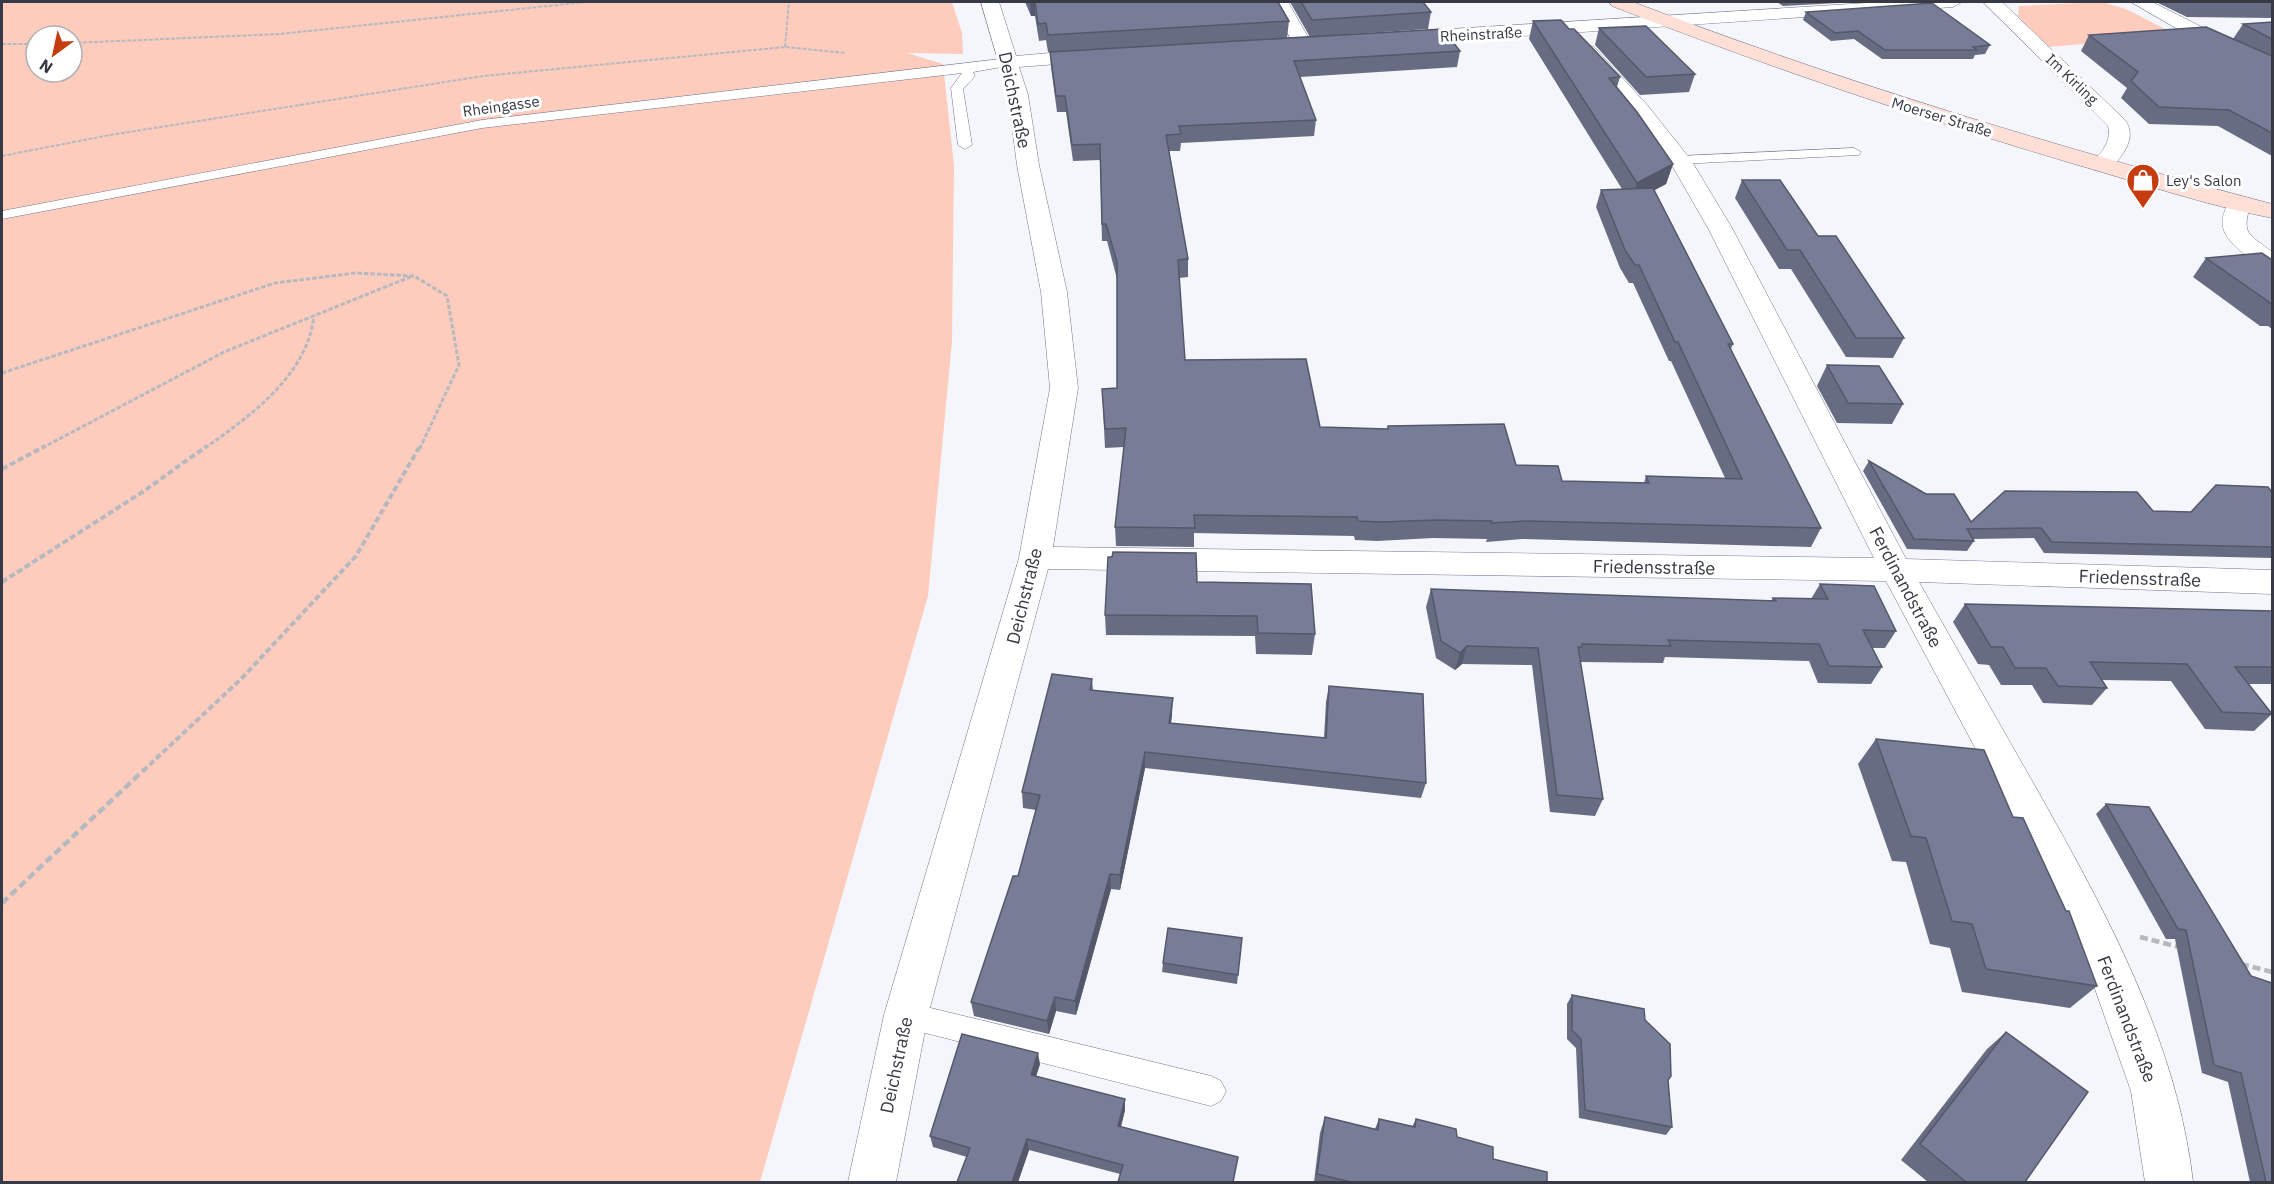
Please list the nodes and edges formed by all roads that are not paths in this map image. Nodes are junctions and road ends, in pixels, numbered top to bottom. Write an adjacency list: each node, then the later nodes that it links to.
1 (990, 2): 15 (street, Deichstraße)
2 (1279, 2): 12 (street)
3 (1618, 2): 8 (main road, Moerser Straße)
4 (1943, 2): 7 (street, Rheinstraße)
5 (1992, 2): 21 (street, Im Kirling)
6 (2140, 2): 17 (street)
7 (1805, 6): 8 (street, Rheinstraße)
8 (1667, 21): 9 (street, Rheinstraße); 21 (main road, Moerser Straße)
9 (1567, 29): 10 (street, Rheinstraße); 20 (street, Ferdinandstraße)
10 (1383, 39)
11 (1326, 42): 12 (street)
12 (1302, 44): 13 (street)
13 (1279, 45)
14 (1113, 54): 15 (street)
15 (1009, 62): 16 (lane, Rheingasse); 26 (street, Deichstraße)
16 (966, 69): 18 (lane); 24 (lane, Rheingasse)
17 (2272, 69)
18 (965, 145)
19 (1854, 152): 20 (lane)
20 (1680, 160): 27 (street, Ferdinandstraße)
21 (2102, 165): 22 (main road, Moerser Straße)
22 (2240, 203): 23 (main road, Moerser Straße); 25 (street)
23 (2272, 212)
24 (2, 215)
25 (2272, 264)
26 (1035, 558): 27 (street, Friedensstraße); 29 (street, Deichstraße)
27 (1896, 570): 28 (street, Friedensstraße); 32 (street, Ferdinandstraße)
28 (2272, 582)
29 (906, 1015): 30 (lane); 31 (street, Deichstraße)
30 (1211, 1091)
31 (872, 1182)
32 (2169, 1182)

